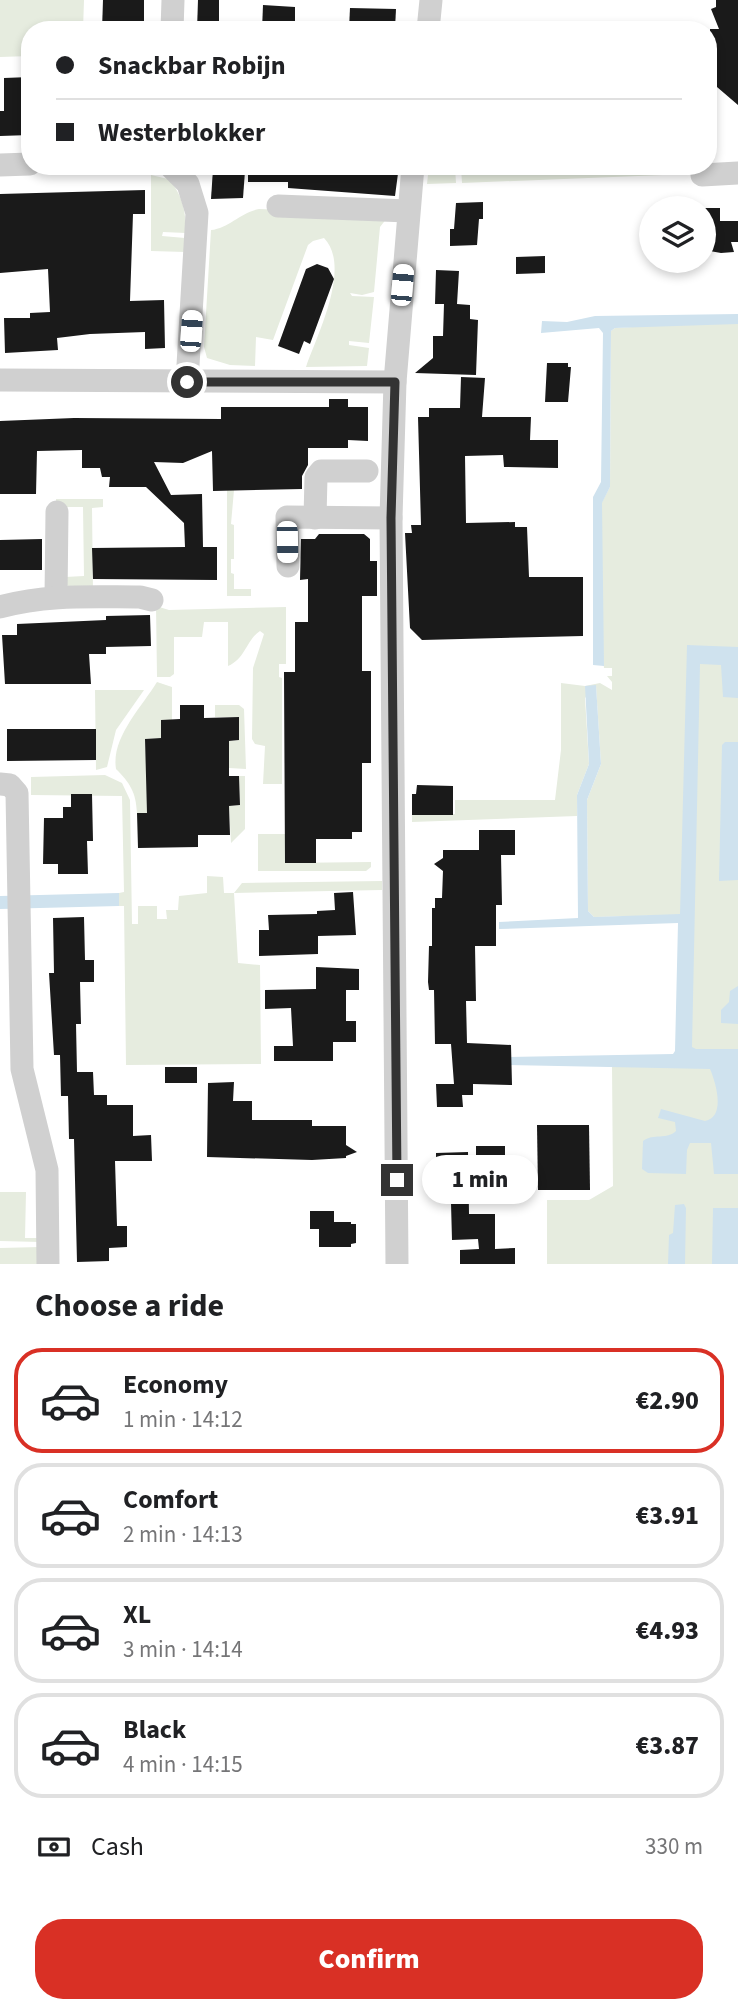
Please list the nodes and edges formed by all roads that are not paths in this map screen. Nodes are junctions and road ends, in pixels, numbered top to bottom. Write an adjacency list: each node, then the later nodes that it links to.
1 (173, 0): 3 (street)
2 (431, 0): 4 (street)
3 (172, 21)
4 (429, 21)
5 (21, 164): 6 (street)
6 (0, 165)
7 (738, 173): 8 (street)
8 (717, 174)
9 (179, 175): 14 (street)
10 (412, 175): 12 (street)
11 (278, 206): 12 (street)
12 (408, 211): 15 (street)
13 (0, 380): 14 (street)
14 (187, 382): 15 (street)
15 (395, 382): 19 (street)
16 (367, 471): 18 (street)
17 (57, 512): 21 (street)
18 (315, 518): 19 (street); 20 (street)
19 (391, 518): 26 (street)
20 (288, 566)
21 (56, 597): 22 (street); 23 (street)
22 (152, 600)
23 (0, 607)
24 (0, 784): 25 (street)
25 (48, 1264)
26 (397, 1264)

